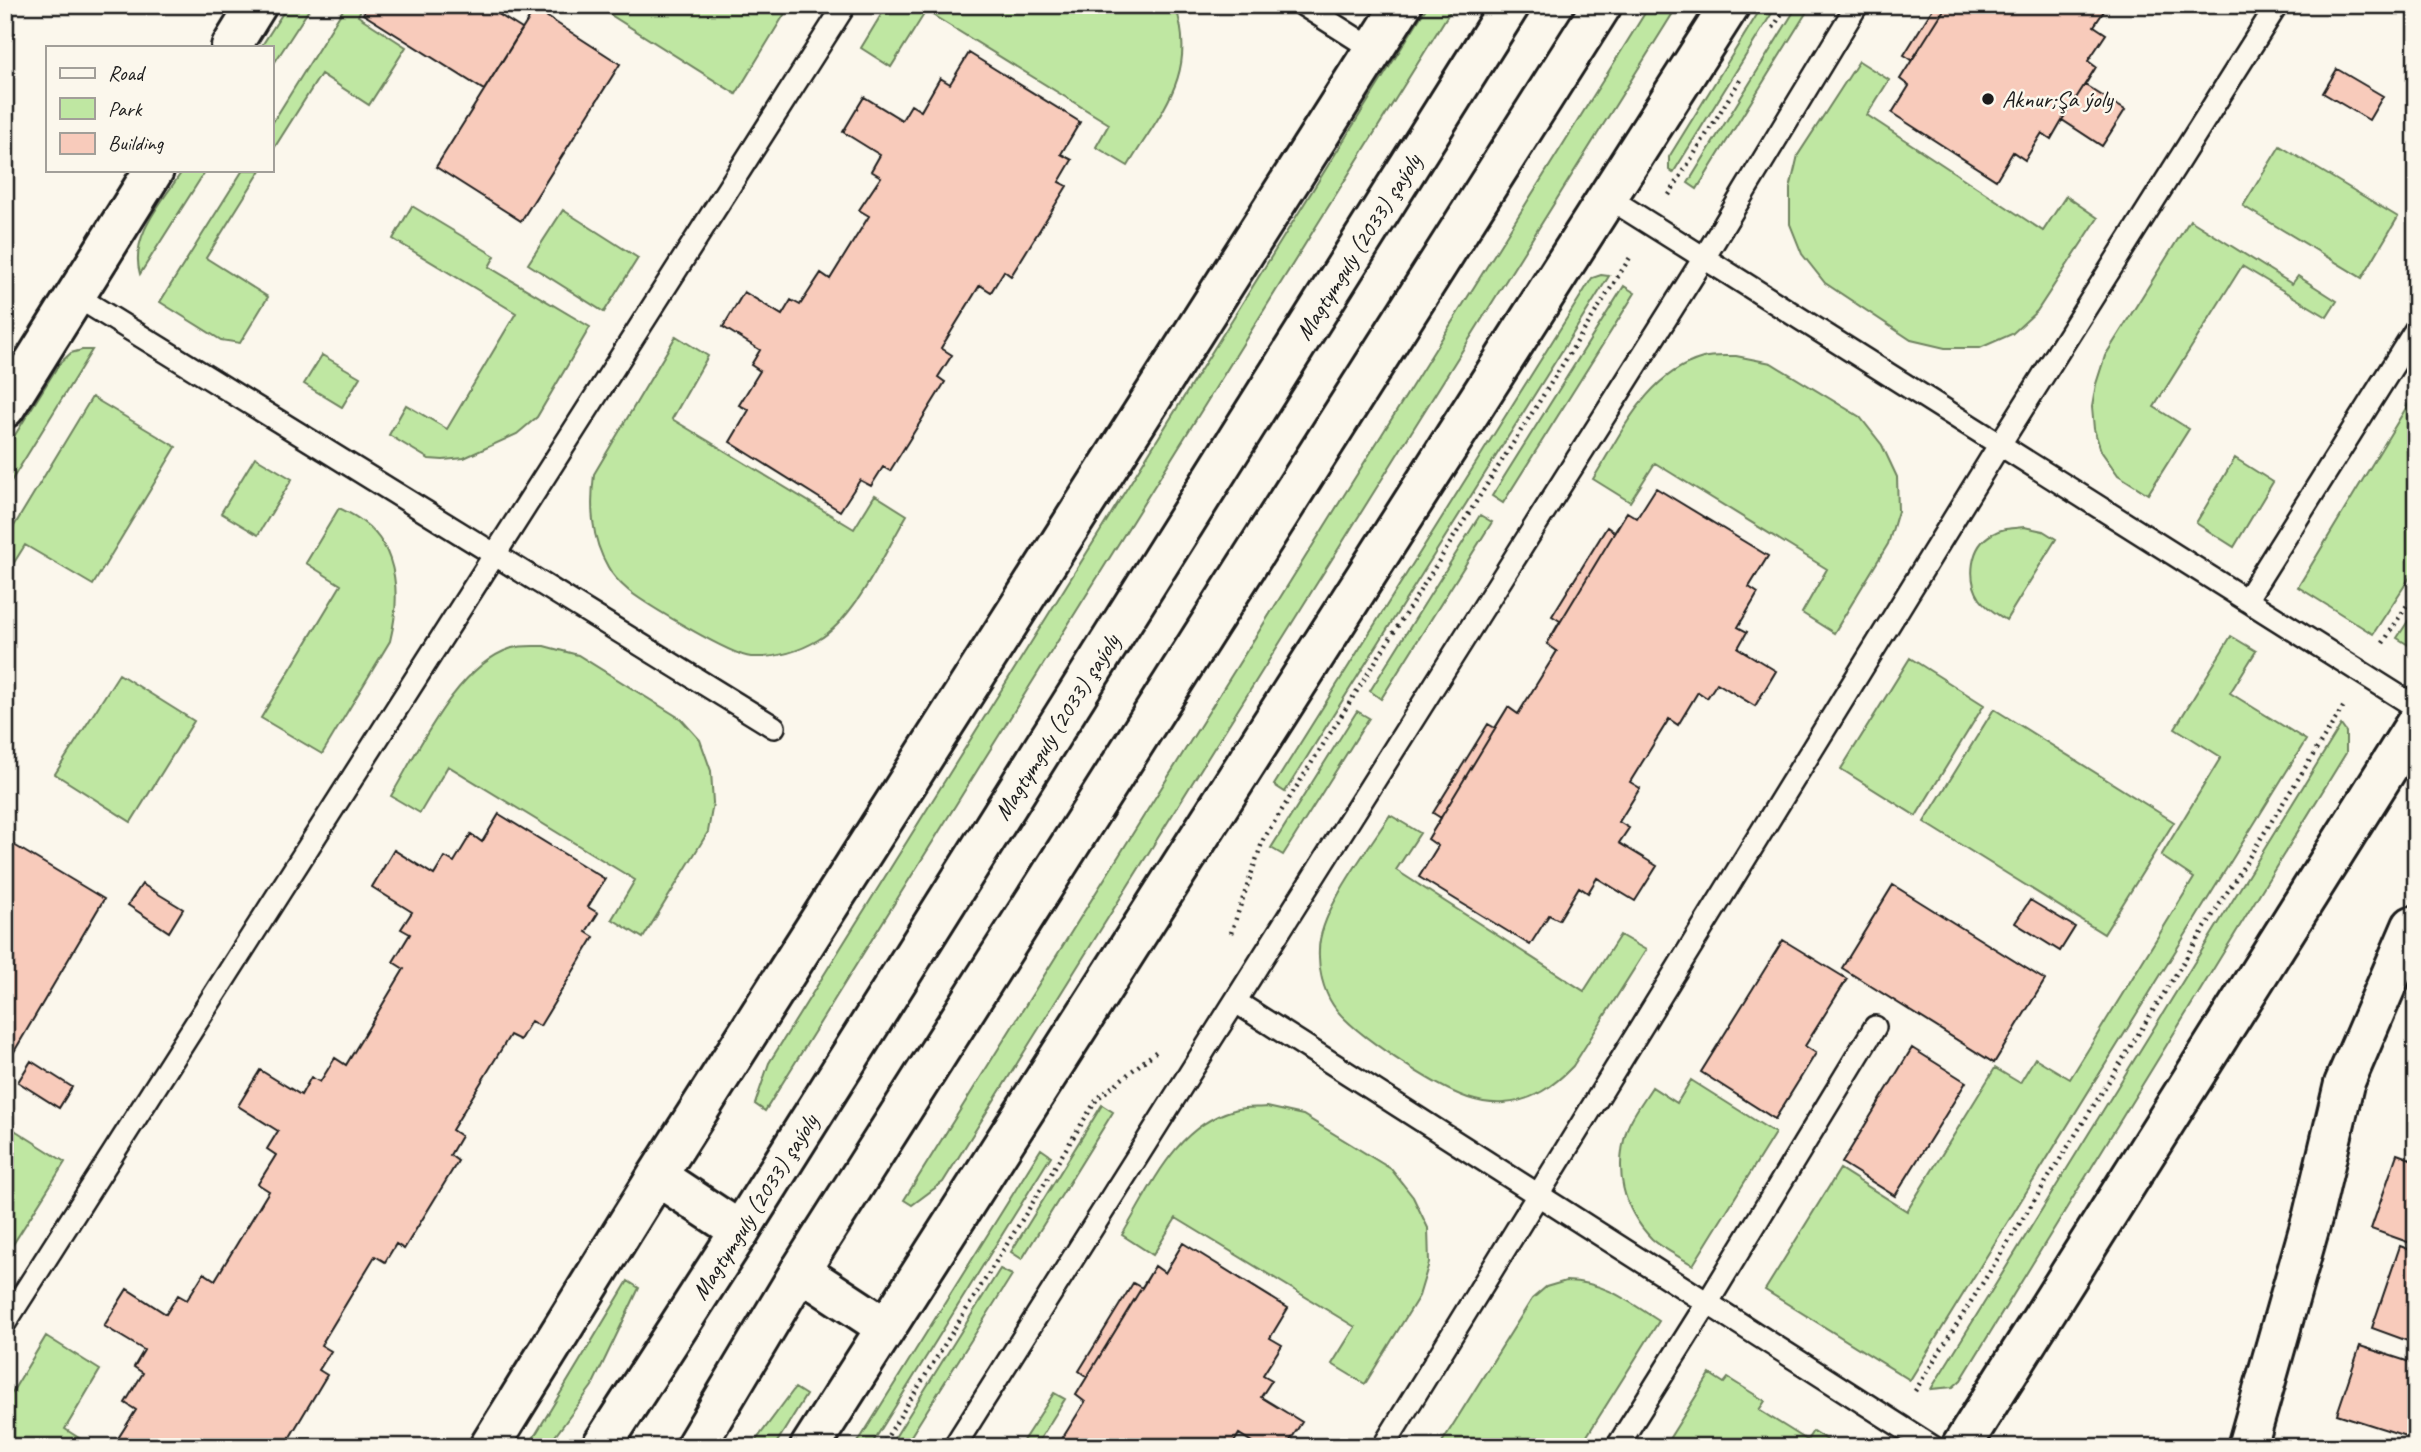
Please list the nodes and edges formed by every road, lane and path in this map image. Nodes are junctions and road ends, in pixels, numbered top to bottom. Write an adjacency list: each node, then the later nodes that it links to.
1 (257, 5): 12 (street)
2 (845, 5): 23 (lane)
3 (1303, 5): 13 (lane)
4 (1402, 5): 13 (street)
5 (1510, 5): 37 (street, Magtymguly (2033) şaýoly)
6 (1602, 5): 38 (street)
7 (1730, 5): 16 (street)
8 (1787, 5): 11 (path)
9 (1857, 5): 18 (lane)
10 (2277, 5): 22 (lane)
11 (1773, 28)
12 (232, 46)
13 (1374, 50): 35 (street)
14 (1744, 75): 17 (path)
15 (154, 172): 19 (street)
16 (1608, 198): 17 (lane); 41 (street)
17 (1651, 225): 18 (lane); 31 (path)
18 (1704, 258): 22 (lane); 32 (lane)
19 (76, 296): 21 (street); 23 (lane)
20 (2416, 329): 25 (lane)
21 (5, 408)
22 (2000, 444): 25 (lane); 36 (lane)
23 (495, 554): 29 (lane); 40 (lane)
24 (2416, 590): 26 (path)
25 (2246, 600): 26 (lane)
26 (2364, 674): 27 (lane); 42 (path)
27 (2416, 707)
28 (2416, 723): 52 (street)
29 (774, 727)
30 (2412, 926): 53 (street)
31 (1227, 945)
32 (1236, 1002): 36 (lane); 48 (lane)
33 (1875, 1027): 39 (lane)
34 (1168, 1042): 47 (path)
35 (657, 1176): 37 (street); 43 (street)
36 (1539, 1194): 39 (lane); 49 (lane)
37 (740, 1231): 44 (street, Magtymguly (2033) şaýoly)
38 (800, 1271): 41 (street); 45 (street)
39 (1708, 1302): 42 (lane); 50 (lane)
40 (5, 1323)
41 (885, 1327): 46 (street)
42 (1895, 1423): 51 (lane)
43 (489, 1447)
44 (601, 1447)
45 (695, 1447)
46 (810, 1447)
47 (881, 1447)
48 (954, 1447)
49 (1383, 1447)
50 (1617, 1447)
51 (1933, 1447)
52 (1961, 1447)
53 (2247, 1447)

